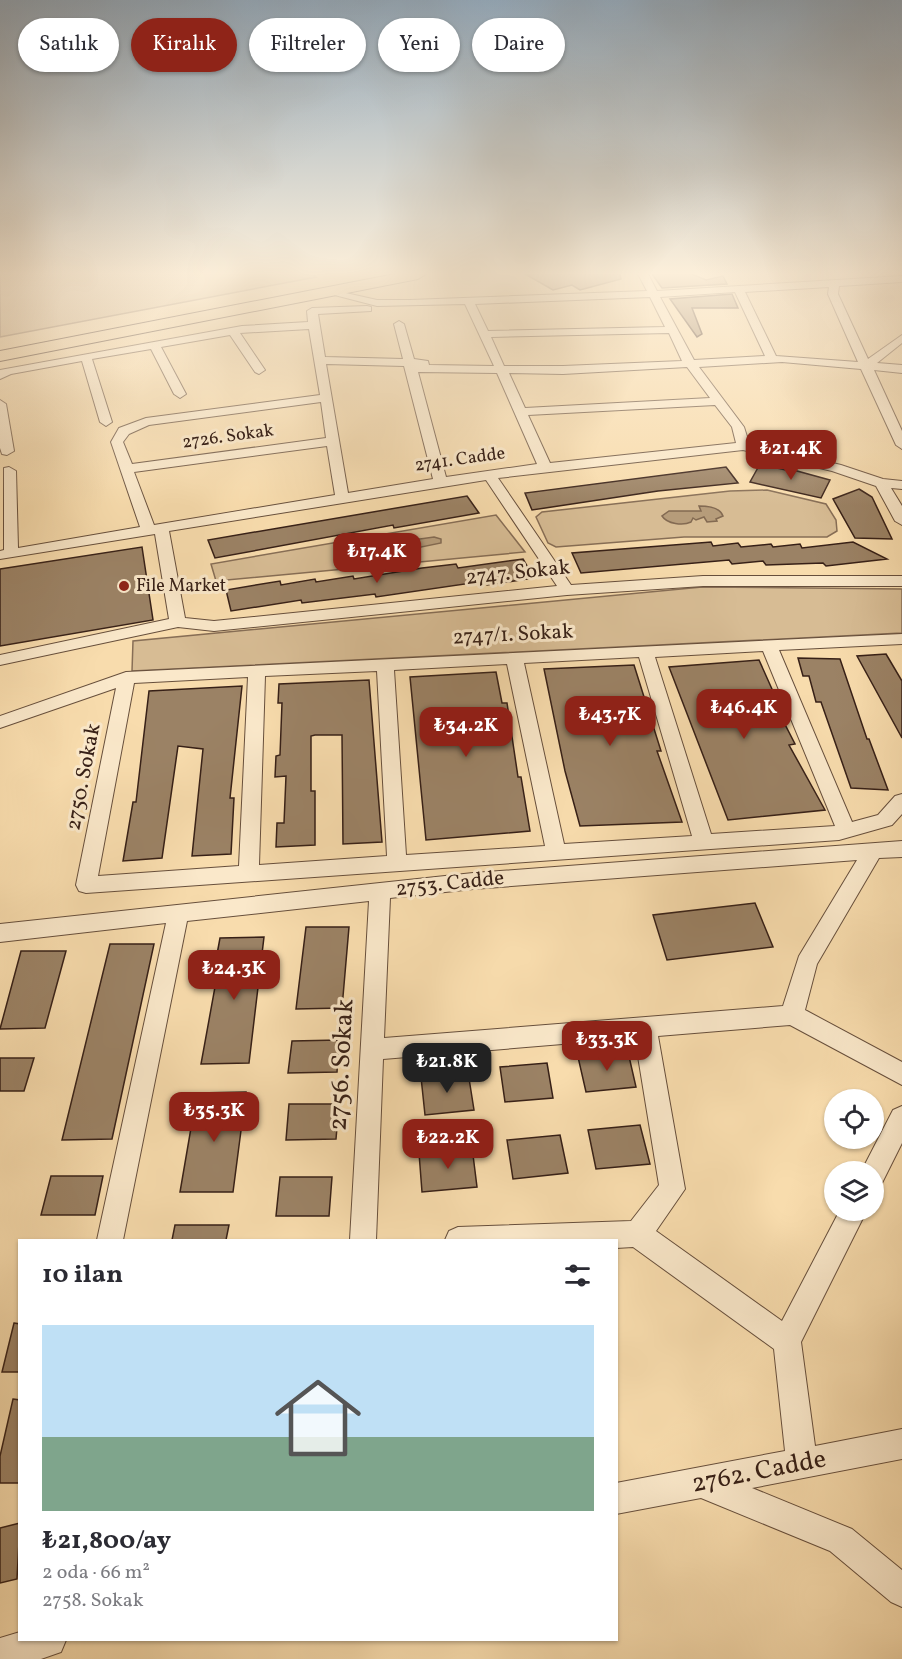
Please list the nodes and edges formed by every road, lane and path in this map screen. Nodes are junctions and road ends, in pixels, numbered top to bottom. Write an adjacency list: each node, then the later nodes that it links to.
1 (23, 351): 12 (main road)
2 (115, 351): 13 (street)
3 (158, 351): 23 (street)
4 (246, 351): 21 (street)
5 (319, 351): 15 (street)
6 (406, 351): 17 (street)
7 (493, 351): 18 (street)
8 (684, 351): 16 (street)
9 (768, 351): 14 (street)
10 (858, 351): 19 (street)
11 (885, 351): 19 (street)
12 (0, 356)
13 (86, 357): 22 (street); 28 (street)
14 (772, 359): 16 (street); 19 (street)
15 (320, 360): 17 (street); 24 (street)
16 (688, 360): 18 (street); 25 (street)
17 (410, 365): 18 (street); 38 (street)
18 (501, 367): 27 (street)
19 (865, 367): 20 (street); 29 (street)
20 (902, 369)
21 (258, 370)
22 (0, 375)
23 (180, 394)
24 (326, 398): 30 (street); 35 (street)
25 (718, 401): 27 (street); 32 (street)
26 (0, 404): 33 (street)
27 (521, 412): 34 (street)
28 (106, 422)
29 (898, 428): 31 (street)
30 (333, 441): 35 (street, 2726. Sokak); 41 (street)
31 (902, 445)
32 (743, 447): 34 (street, 2741. Cadde); 39 (street, 2741. Cadde)
33 (7, 451)
34 (545, 467): 36 (street, 2741. Cadde)
35 (127, 469): 43 (street)
36 (490, 476): 38 (street, 2741. Cadde); 46 (street)
37 (6, 480): 44 (street)
38 (441, 482): 41 (street, 2741. Cadde)
39 (881, 483): 40 (street, 2741. Cadde); 42 (street)
40 (902, 485)
41 (342, 497): 43 (street, 2741. Cadde)
42 (902, 521)
43 (155, 528): 44 (street, 2741. Cadde); 47 (street)
44 (5, 554)
45 (902, 581): 46 (street, 2747. Sokak)
46 (567, 590): 47 (street, 2747. Sokak)
47 (178, 622): 52 (street, 2747. Sokak)
48 (899, 644): 49 (street, 2747/1. Sokak)
49 (769, 645): 50 (street, 2747/1. Sokak); 58 (street)
50 (645, 651): 51 (street, 2747/1. Sokak); 59 (street)
51 (514, 657): 53 (street, 2747/1. Sokak); 62 (street)
52 (0, 660)
53 (384, 664): 54 (street, 2747/1. Sokak); 63 (street)
54 (257, 671): 55 (street, 2747/1. Sokak); 64 (street)
55 (126, 678): 56 (street, 2747/1. Sokak); 64 (street, 2750. Sokak)
56 (0, 722)
57 (902, 801): 58 (street)
58 (847, 832): 59 (street)
59 (704, 842): 62 (street)
60 (902, 849): 61 (street, 2753. Cadde)
61 (873, 851): 65 (street, 2753. Cadde); 68 (street)
62 (556, 852): 63 (street)
63 (397, 863): 64 (street)
64 (249, 874)
65 (380, 891): 66 (street, 2753. Cadde); 70 (street, 2756. Sokak)
66 (178, 914): 67 (street, 2753. Cadde); 76 (street)
67 (0, 933)
68 (792, 1015): 69 (street); 71 (street)
69 (645, 1027): 70 (street); 75 (street)
70 (371, 1050): 77 (street, 2756. Sokak)
71 (902, 1074)
72 (902, 1118): 73 (street)
73 (880, 1161)
74 (848, 1221): 79 (street)
75 (637, 1234): 78 (street); 79 (street)
76 (110, 1239)
77 (363, 1239)
78 (488, 1239)
79 (787, 1341): 81 (street)
80 (902, 1444): 81 (street, 2762. Cadde)
81 (802, 1464): 82 (street, 2762. Cadde)
82 (704, 1484): 83 (street, 2762. Cadde); 84 (street)
83 (618, 1499)
84 (902, 1592)

